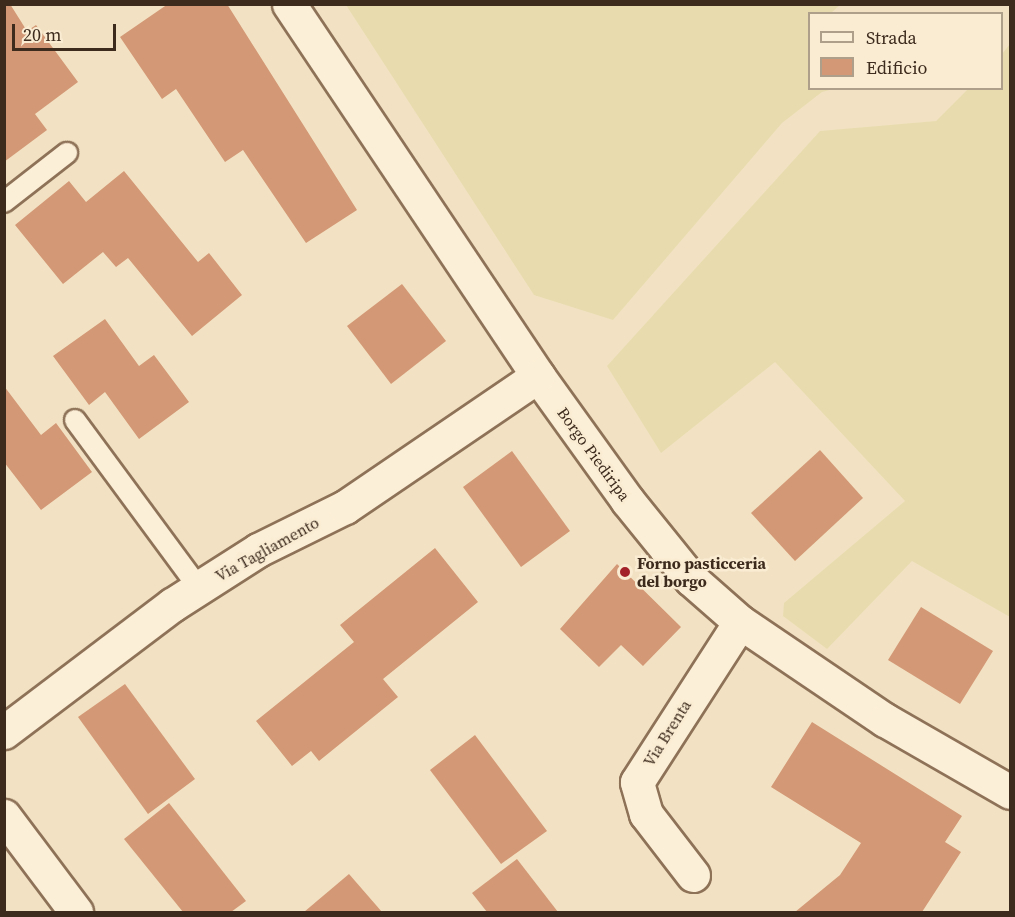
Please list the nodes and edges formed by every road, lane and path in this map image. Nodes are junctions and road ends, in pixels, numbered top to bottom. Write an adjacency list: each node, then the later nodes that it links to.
1 (289, 4): 4 (street, Borgo Piediripa)
2 (67, 153): 3 (lane)
3 (4, 202)
4 (537, 376): 6 (street, Via Tagliamento); 7 (street, Borgo Piediripa)
5 (75, 420): 6 (lane)
6 (199, 588): 8 (street, Via Tagliamento)
7 (740, 622): 9 (street, Borgo Piediripa); 11 (street, Via Brenta)
8 (4, 732)
9 (1011, 792)
10 (4, 816): 12 (street)
11 (693, 875)
12 (76, 912)

